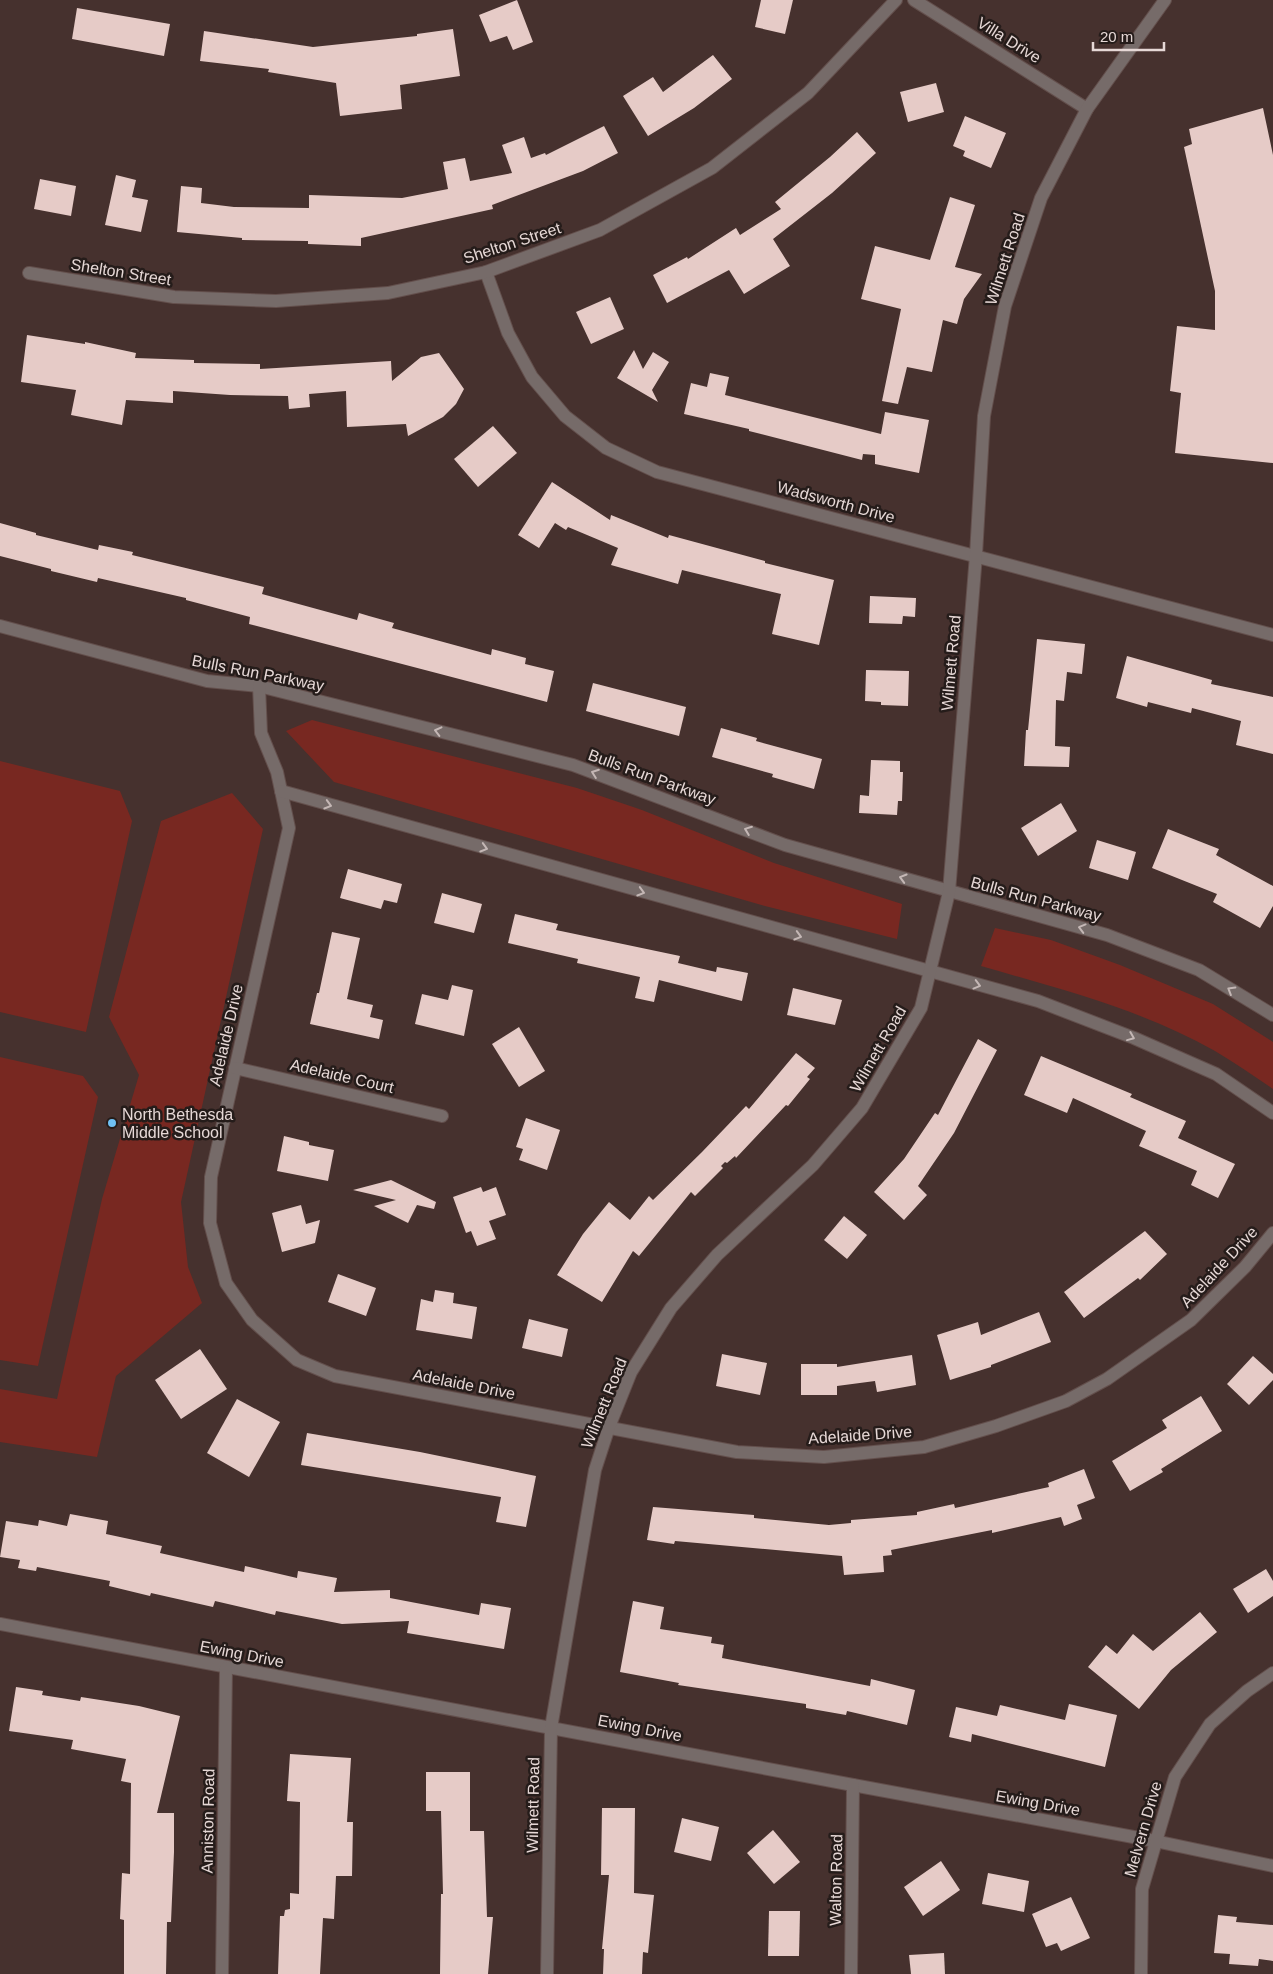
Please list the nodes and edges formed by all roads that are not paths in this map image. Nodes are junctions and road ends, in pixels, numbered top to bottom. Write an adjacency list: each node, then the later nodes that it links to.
1 (896, 0): 5 (street, Shelton Street)
2 (914, 0): 4 (street, Villa Drive)
3 (1165, 0): 4 (street, Wilmett Road)
4 (1087, 108): 7 (street, Wilmett Road)
5 (486, 272): 6 (street, Shelton Street); 7 (street, Wadsworth Drive)
6 (28, 273)
7 (976, 555): 9 (street, Wadsworth Drive); 12 (street, Wilmett Road)
8 (0, 626): 10 (street, Bulls Run Parkway)
9 (1273, 635)
10 (259, 686): 11 (street, Adelaide Drive); 12 (street, Bulls Run Parkway, one-way to 10)
11 (281, 791): 13 (street, one-way to 13); 15 (street, Adelaide Drive)
12 (950, 892): 13 (street, Wilmett Road); 14 (street, Bulls Run Parkway, one-way to 12)
13 (930, 973): 16 (street, one-way to 16); 19 (street, Wilmett Road)
14 (1273, 1015)
15 (235, 1068): 17 (street, Adelaide Court); 19 (street, Adelaide Drive)
16 (1273, 1113)
17 (442, 1116)
18 (1273, 1233): 19 (street, Adelaide Drive)
19 (609, 1427): 23 (street, Wilmett Road)
20 (0, 1624): 21 (street, Ewing Drive)
21 (226, 1668): 23 (street, Ewing Drive); 27 (street, Anniston Road)
22 (1273, 1673): 25 (street, Melvern Drive)
23 (551, 1728): 24 (street, Ewing Drive); 28 (street, Wilmett Road)
24 (853, 1786): 25 (street, Ewing Drive); 29 (street, Walton Road)
25 (1155, 1840): 26 (street, Ewing Drive); 30 (street, Melvern Drive)
26 (1273, 1866)
27 (222, 1974)
28 (547, 1974)
29 (851, 1974)
30 (1141, 1974)

